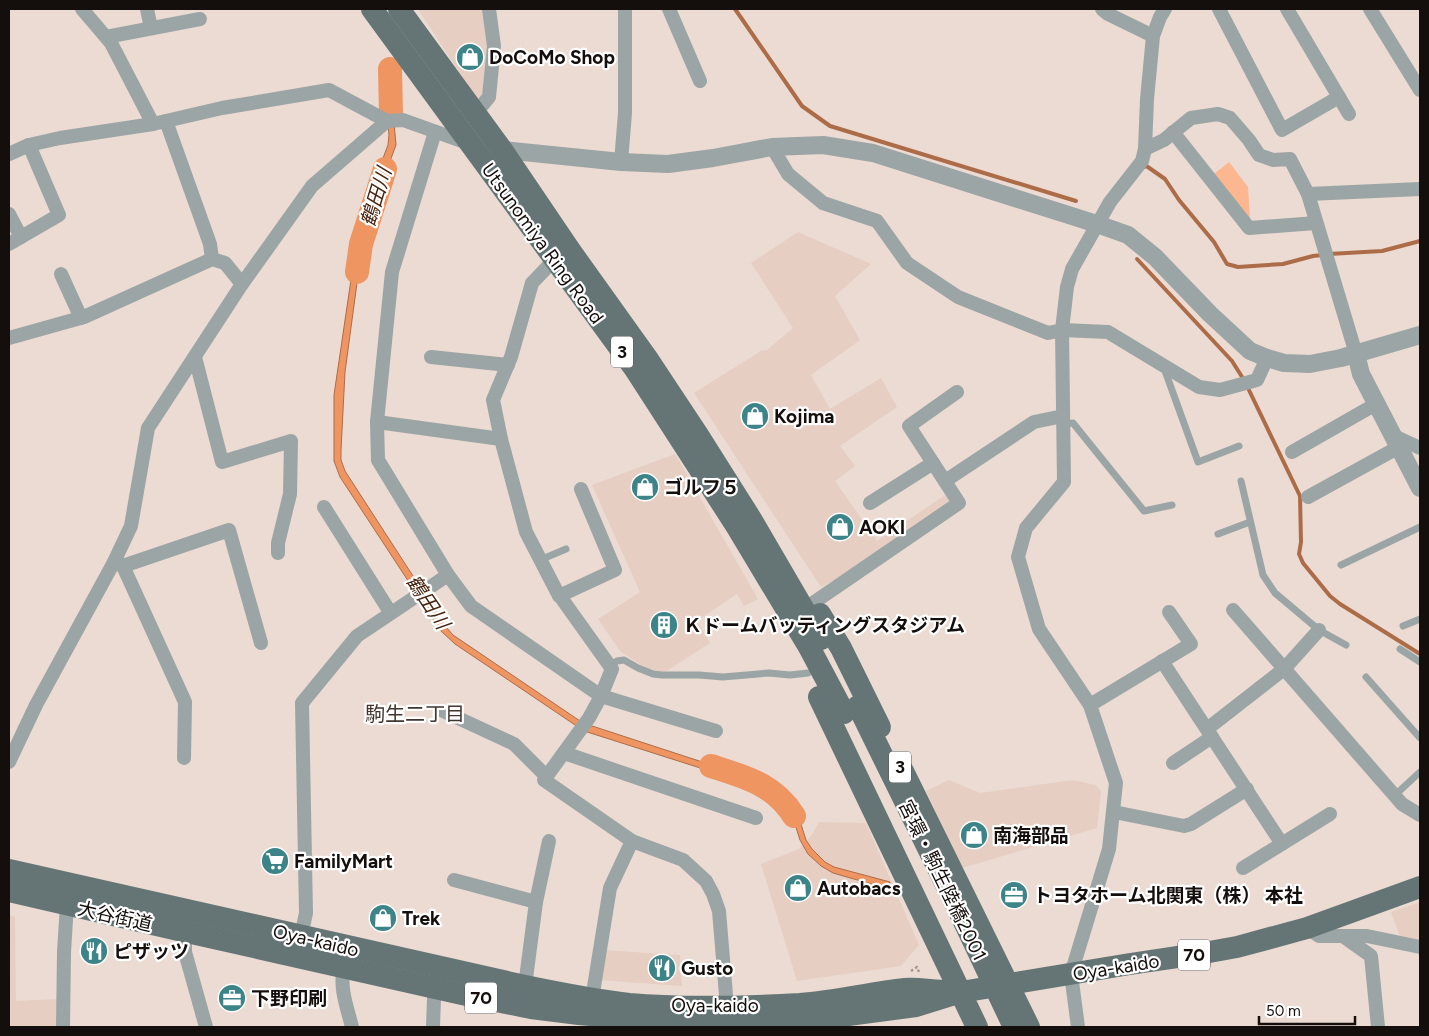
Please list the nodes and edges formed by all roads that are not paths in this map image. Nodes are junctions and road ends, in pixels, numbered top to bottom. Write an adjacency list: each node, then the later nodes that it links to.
1 (82, 9): 16 (street)
2 (147, 9): 14 (street)
3 (372, 9): 26 (main road, Utsunomiya Ring Road / 3)
4 (399, 9): 20 (main road, Utsunomiya Ring Road / 3)
5 (489, 9): 20 (street)
6 (625, 9): 32 (street)
7 (669, 9): 17 (street)
8 (1102, 9): 15 (street)
9 (1165, 9): 15 (street)
10 (1219, 9): 19 (street)
11 (1287, 9): 19 (street)
12 (1370, 9): 18 (street)
13 (200, 19): 14 (street)
14 (151, 28): 16 (street)
15 (1153, 36): 29 (street)
16 (106, 37): 23 (street)
17 (700, 81)
18 (1420, 90)
19 (1339, 97): 21 (street)
20 (475, 114): 30 (main road, Utsunomiya Ring Road / 3)
21 (1348, 114)
22 (387, 121): 23 (street); 24 (street); 42 (street)
23 (159, 123): 27 (street); 40 (street)
24 (435, 132): 26 (street); 56 (street)
25 (1173, 132): 29 (street); 34 (street); 36 (street)
26 (470, 144): 30 (street); 39 (main road, Utsunomiya Ring Road / 3)
27 (29, 145): 31 (street); 38 (street)
28 (772, 147): 32 (street); 37 (street); 44 (street)
29 (1145, 149): 37 (street)
30 (502, 150): 32 (street); 72 (main road, Utsunomiya Ring Road / 3)
31 (9, 154)
32 (621, 162)
33 (1420, 188): 34 (street)
34 (1308, 194): 36 (street)
35 (9, 214): 38 (street)
36 (1316, 223): 47 (street)
37 (1097, 224): 44 (street); 50 (street)
38 (15, 241)
39 (554, 258): 51 (street); 72 (main road, Utsunomiya Ring Road / 3)
40 (212, 259): 42 (street); 43 (street)
41 (61, 274): 43 (street)
42 (242, 284): 48 (street)
43 (81, 318): 46 (street)
44 (1062, 330): 52 (street); 55 (street)
45 (1420, 335): 47 (street)
46 (9, 338)
47 (1356, 354): 50 (street); 54 (street)
48 (195, 357): 76 (street); 78 (street)
49 (431, 357): 51 (street)
50 (1267, 358): 52 (street)
51 (508, 365): 57 (street)
52 (1163, 365): 59 (lane)
53 (957, 392): 62 (street)
54 (1376, 404): 58 (street); 61 (street)
55 (1063, 420): 63 (street); 69 (lane); 99 (street)
56 (377, 422): 57 (street); 80 (street)
57 (500, 438): 77 (street)
58 (1396, 441): 60 (street); 65 (street); 67 (street)
59 (1239, 446)
60 (1420, 448)
61 (1292, 452)
62 (933, 463): 63 (street); 68 (street)
63 (945, 481): 82 (street)
64 (1241, 481): 71 (lane)
65 (1420, 488)
66 (581, 489): 81 (street)
67 (1308, 497)
68 (870, 503)
69 (1172, 505)
70 (324, 507): 84 (street)
71 (1250, 522): 74 (lane); 88 (lane)
72 (744, 523): 82 (main road, 3); 96 (main road, 3); 100 (main road, Utsunomiya Ring Road / 3)
73 (1420, 527): 79 (lane)
74 (1218, 534)
75 (566, 549): 77 (lane)
76 (278, 552)
77 (540, 560): 81 (street)
78 (118, 564): 89 (street); 106 (street); 107 (street)
79 (1341, 565)
80 (448, 574): 84 (street); 98 (street)
81 (559, 596): 94 (street)
82 (814, 603): 135 (main road, 3)
83 (1233, 610): 95 (street)
84 (390, 612): 130 (street)
85 (1169, 612): 92 (street)
86 (1420, 619): 87 (lane)
87 (1403, 626)
88 (1319, 630): 90 (lane); 95 (street)
89 (261, 643)
90 (1346, 645)
91 (1400, 649): 93 (lane)
92 (1162, 661): 99 (street); 103 (street)
93 (1420, 662)
94 (610, 665): 96 (lane); 98 (street)
95 (1284, 669): 103 (street); 112 (street)
96 (808, 673): 137 (main road, 3)
97 (1366, 677): 104 (lane)
98 (601, 696): 102 (street); 105 (street)
99 (1090, 705): 113 (street)
100 (851, 709): 147 (main road, 宮環・駒生陸橋2001 / 3); 148 (main road, 宮環・駒生陸橋2001 / 3, bridge)
101 (443, 711): 110 (street)
102 (716, 731)
103 (1209, 733): 108 (street); 111 (street)
104 (1420, 738)
105 (564, 753): 110 (street); 116 (street)
106 (184, 758)
107 (9, 762)
108 (1173, 763)
109 (1420, 772): 112 (lane)
110 (547, 777): 118 (street)
111 (1247, 789): 113 (street); 119 (street)
112 (1394, 796): 115 (street)
113 (1114, 812): 133 (street)
114 (1330, 814): 119 (street)
115 (1420, 815)
116 (756, 818)
117 (549, 841): 125 (street)
118 (632, 841): 138 (street); 139 (street)
119 (1282, 844): 120 (street)
120 (1243, 868)
121 (9, 870): 130 (main road, Oya-kaido / 70)
122 (454, 880): 125 (street)
123 (1420, 887): 127 (main road, Oya-kaido / 70)
124 (9, 890): 126 (main road, 大谷街道 / 70)
125 (536, 902): 136 (street)
126 (67, 904): 128 (main road, 大谷街道 / 70); 142 (street)
127 (1307, 928): 129 (street); 133 (main road, Oya-kaido / 70)
128 (187, 932): 130 (main road, 大谷街道 / 70); 143 (street)
129 (1343, 936): 131 (street); 151 (street)
130 (299, 946): 132 (main road, 大谷街道 / 70); 134 (main road, Oya-kaido / 70)
131 (1420, 947)
132 (344, 967): 134 (main road, 大谷街道 / 70); 144 (street)
133 (1071, 974): 135 (main road, Oya-kaido / 70); 150 (street)
134 (438, 978): 136 (main road, Oya-kaido / 70); 141 (main road, 大谷街道 / 70); 145 (street)
135 (1009, 985): 137 (main road, Oya-kaido / 70); 149 (main road, 3)
136 (524, 986): 138 (main road, Oya-kaido / 70)
137 (961, 992): 140 (main road, Oya-kaido / 70); 146 (main road, 3)
138 (592, 999): 139 (main road, Oya-kaido / 70)
139 (727, 1007): 140 (main road, Oya-kaido / 70)
140 (803, 1017): 141 (main road, 大谷街道 / 70)
141 (648, 1024)
142 (63, 1027)
143 (206, 1027)
144 (352, 1027)
145 (432, 1027)
146 (978, 1027)
147 (996, 1027)
148 (1014, 1027)
149 (1029, 1027)
150 (1078, 1027)
151 (1378, 1027)

